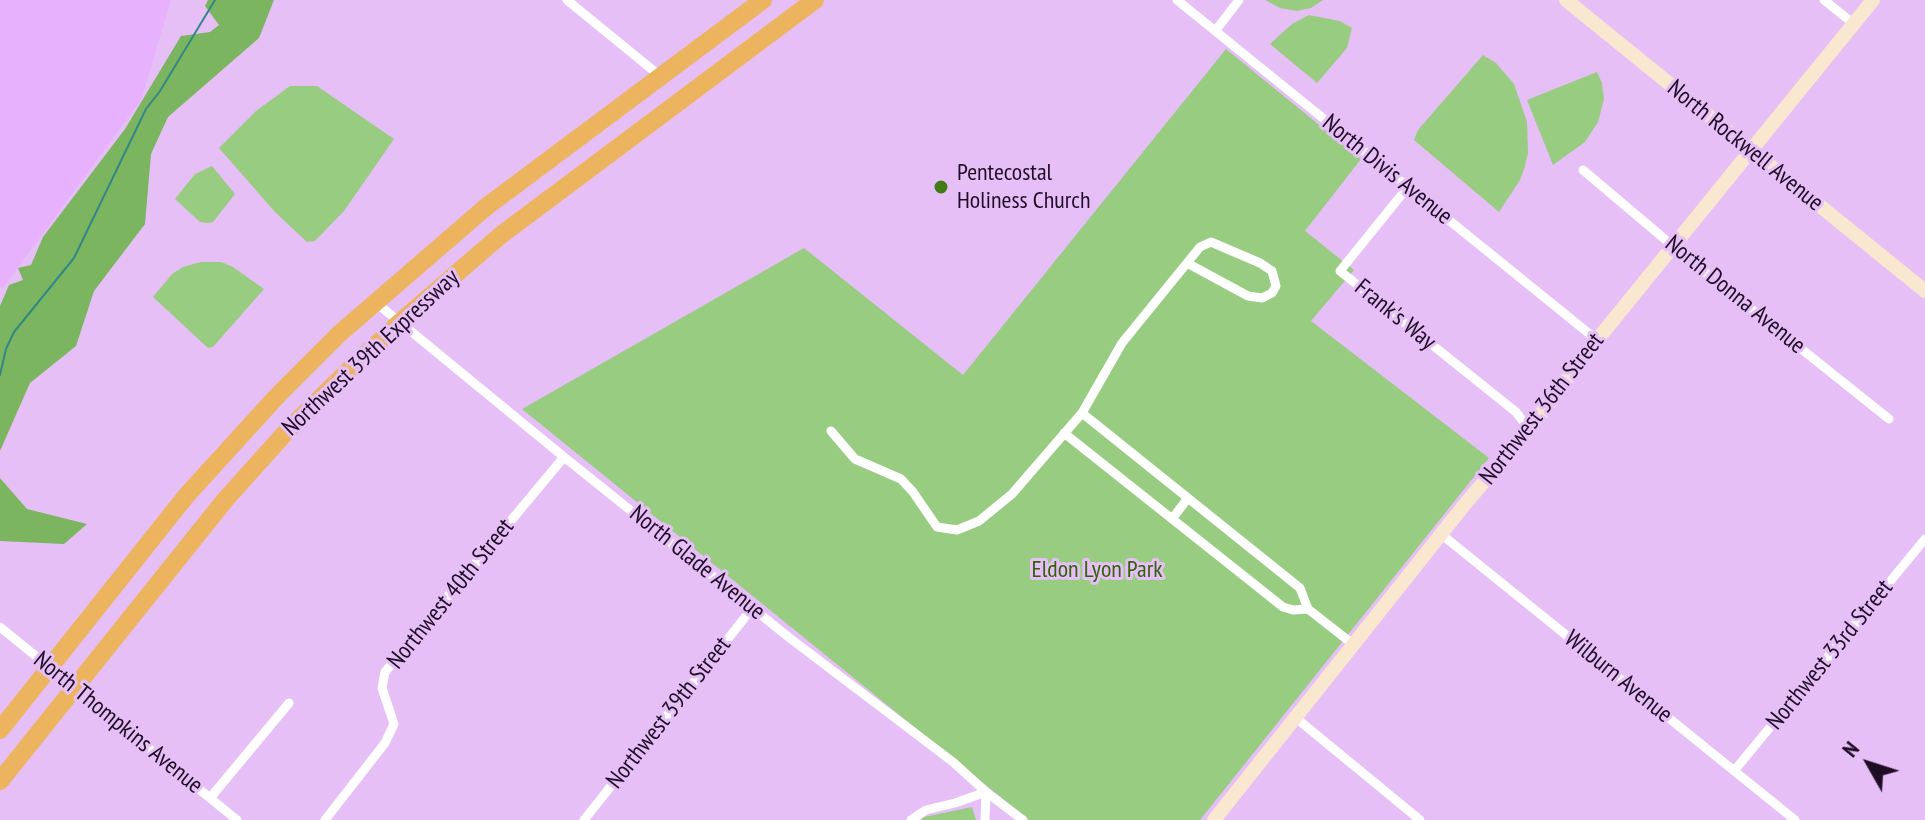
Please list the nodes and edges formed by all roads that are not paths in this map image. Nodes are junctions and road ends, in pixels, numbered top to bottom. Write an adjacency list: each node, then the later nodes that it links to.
1 (567, 0): 12 (street)
2 (815, 0): 11 (highway, Northwest 39th Expressway)
3 (1177, 0): 10 (street, North Divis Avenue)
4 (1239, 0): 10 (street)
5 (1566, 0): 14 (street, North Rockwell Avenue)
6 (1824, 0): 9 (street)
7 (1873, 0): 9 (street, Northwest 36th Street)
8 (755, 6): 11 (highway); 12 (highway, Northwest 39th Expressway)
9 (1854, 24): 14 (street, Northwest 36th Street)
10 (1216, 30): 16 (street, North Divis Avenue)
11 (765, 37): 13 (highway, Northwest 39th Expressway)
12 (660, 76): 13 (highway); 20 (highway, Northwest 39th Expressway)
13 (681, 100): 21 (highway, Northwest 39th Expressway)
14 (1750, 150): 17 (street, Northwest 36th Street); 19 (street, North Rockwell Avenue)
15 (1583, 170): 17 (street, North Donna Avenue)
16 (1407, 188): 22 (street, North Divis Avenue); 25 (street, Frank's Way)
17 (1673, 245): 22 (street, Northwest 36th Street); 24 (street, North Donna Avenue)
18 (1187, 263): 18 (street); 23 (street)
19 (1925, 291)
20 (374, 301): 21 (street, North Glade Avenue); 28 (highway, Northwest 39th Expressway)
21 (399, 323): 29 (street, North Glade Avenue); 30 (highway, Northwest 39th Expressway)
22 (1597, 340): 25 (street, Northwest 36th Street)
23 (1082, 413): 27 (street); 31 (street)
24 (1889, 419)
25 (1529, 429): 33 (street, Northwest 36th Street)
26 (831, 431): 27 (street)
27 (1064, 433): 32 (street)
28 (221, 457): 30 (highway); 39 (highway, Northwest 39th Expressway)
29 (564, 457): 35 (street, North Glade Avenue); 50 (street, Northwest 40th Street)
30 (245, 476): 40 (highway, Northwest 39th Expressway)
31 (1188, 498): 32 (street); 36 (street)
32 (1172, 519): 36 (street)
33 (1441, 534): 38 (street, Northwest 36th Street); 44 (street, Wilburn Avenue)
34 (1925, 539): 44 (street, Northwest 33rd Street)
35 (754, 606): 46 (street, North Glade Avenue); 51 (street, Northwest 39th Street)
36 (1308, 609): 38 (street)
37 (0, 627): 39 (street, North Thompkins Avenue)
38 (1354, 645): 42 (street, Northwest 36th Street)
39 (50, 667): 40 (street, North Thompkins Avenue); 43 (highway, Northwest 39th Expressway)
40 (73, 688): 45 (highway, Northwest 39th Expressway); 47 (street, North Thompkins Avenue)
41 (289, 703): 47 (street)
42 (1296, 718): 48 (street, Northwest 36th Street); 55 (street)
43 (0, 730)
44 (1734, 771): 56 (street, Wilburn Avenue)
45 (0, 781)
46 (986, 792): 52 (street); 53 (street); 54 (street, North Glade Avenue)
47 (210, 798): 49 (street, North Thompkins Avenue)
48 (1218, 818)
49 (237, 820)
50 (325, 820)
51 (584, 820)
52 (911, 820)
53 (985, 820)
54 (1023, 820)
55 (1420, 820)
56 (1795, 820)

